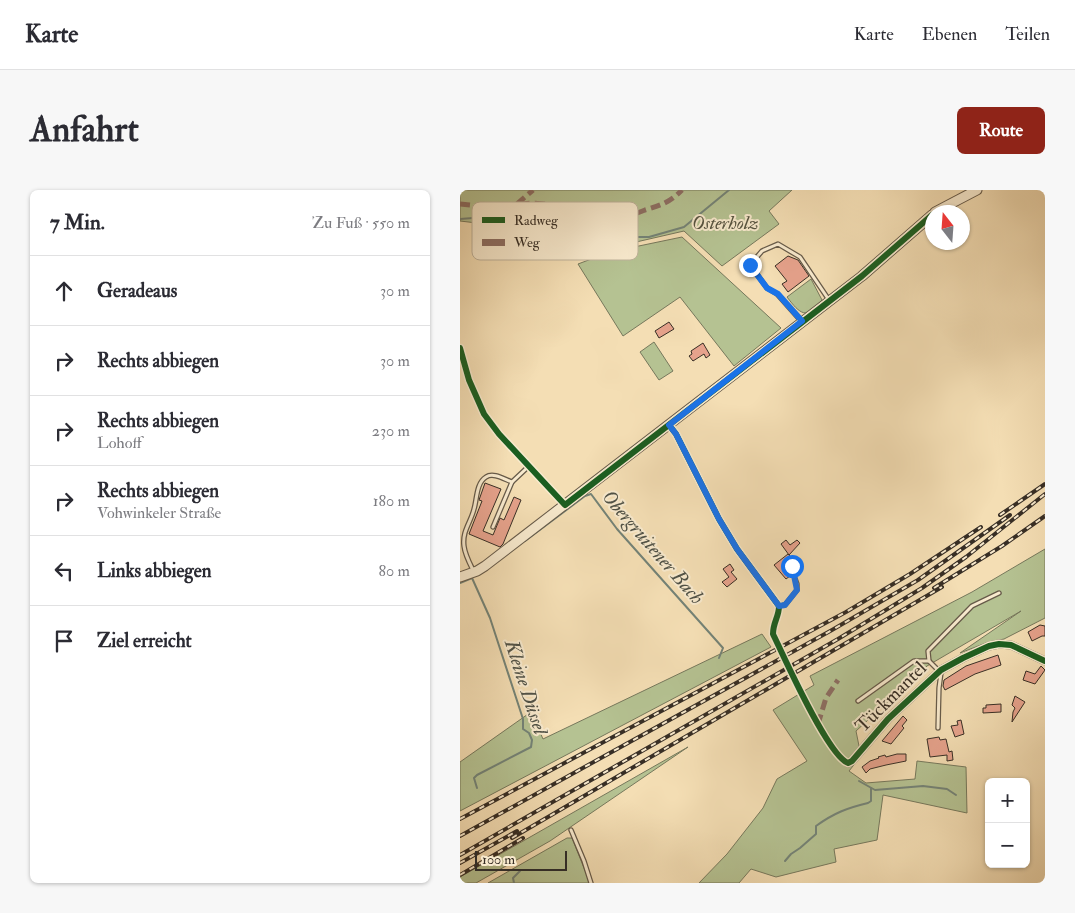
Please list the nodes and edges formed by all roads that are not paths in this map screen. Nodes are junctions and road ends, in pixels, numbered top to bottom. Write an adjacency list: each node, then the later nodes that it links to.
1 (977, 190): 2 (street)
2 (949, 205)
3 (925, 221): 4 (street)
4 (829, 301): 5 (street); 5 (lane)
5 (802, 321): 7 (street)
6 (460, 348): 8 (lane)
7 (669, 425): 10 (street); 16 (lane)
8 (529, 466): 9 (lane); 10 (lane)
9 (512, 482): 11 (lane); 13 (lane)
10 (565, 505): 13 (street)
11 (493, 527)
12 (795, 562): 16 (lane)
13 (474, 572): 14 (street)
14 (460, 577)
15 (1000, 593): 18 (lane)
16 (779, 606): 17 (lane)
17 (778, 644)
18 (930, 661): 20 (lane); 22 (lane)
19 (1045, 661): 20 (street, Tückmantel)
20 (940, 671): 23 (lane); 25 (street, Tückmantel)
21 (795, 680): 24 (lane)
22 (858, 700)
23 (938, 728)
24 (832, 748)
25 (845, 762)
26 (571, 830): 27 (lane)
27 (591, 883)

